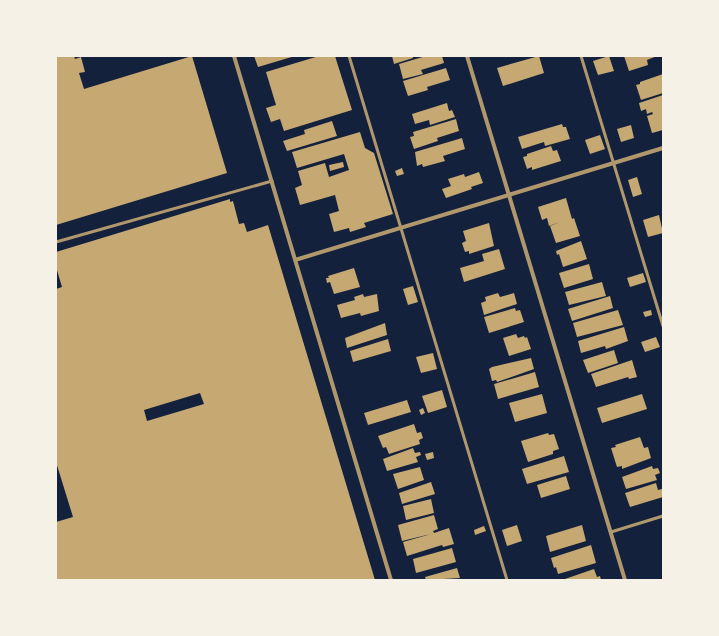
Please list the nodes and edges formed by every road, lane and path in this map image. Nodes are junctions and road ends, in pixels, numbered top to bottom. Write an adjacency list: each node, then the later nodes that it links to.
1 (234, 56): 7 (street)
2 (348, 56): 9 (lane)
3 (467, 56): 8 (street)
4 (581, 56): 6 (lane)
5 (663, 148): 6 (street)
6 (613, 163): 8 (street); 12 (lane)
7 (272, 181): 10 (lane); 11 (street)
8 (509, 194): 9 (street); 14 (street)
9 (401, 227): 11 (street); 16 (lane)
10 (56, 242)
11 (295, 260): 15 (street)
12 (663, 326)
13 (663, 516): 14 (lane)
14 (611, 532): 17 (street)
15 (391, 580)
16 (507, 580)
17 (625, 580)

